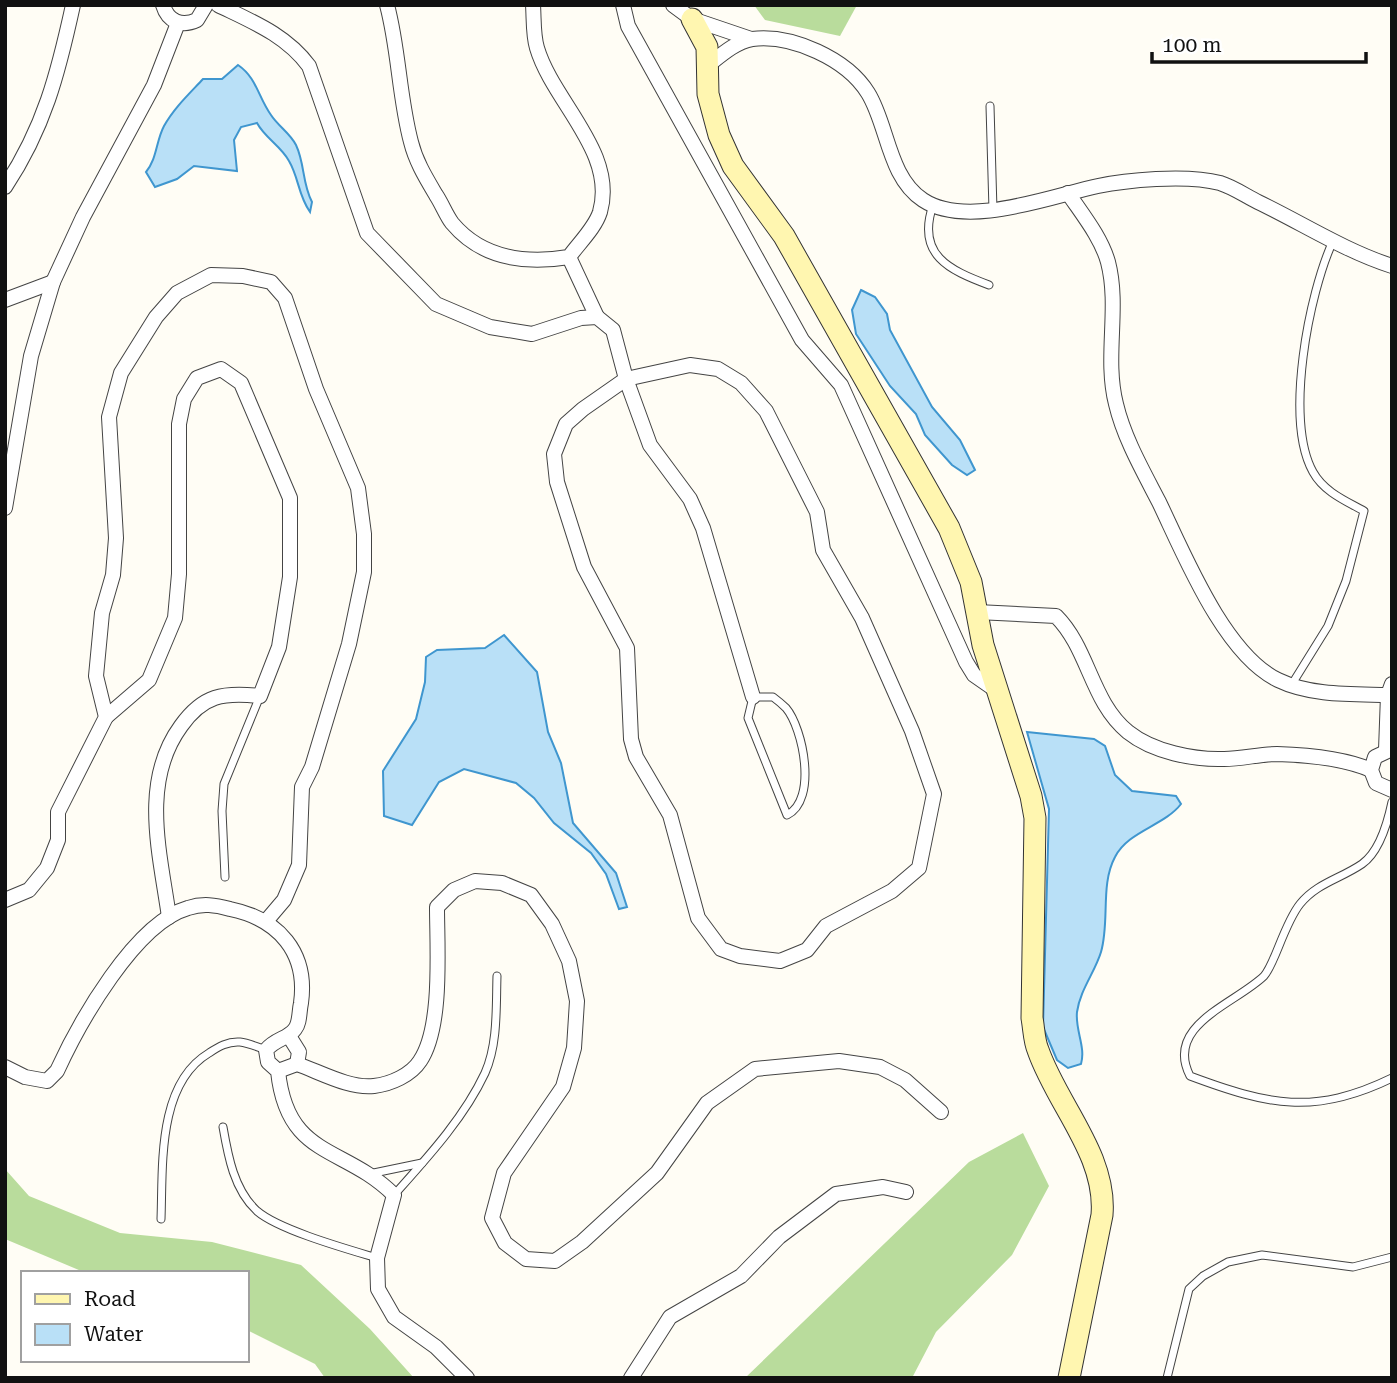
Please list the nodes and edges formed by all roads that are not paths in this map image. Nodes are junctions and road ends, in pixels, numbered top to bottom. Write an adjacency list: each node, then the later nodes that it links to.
1 (73, 5): 14 (street)
2 (163, 5): 10 (street)
3 (206, 5): 10 (street)
4 (218, 5): 24 (street)
5 (387, 5): 19 (street)
6 (533, 5): 19 (street)
7 (623, 5): 30 (street)
8 (673, 5): 9 (street)
9 (690, 12): 11 (street); 12 (street)
10 (178, 23): 21 (street)
11 (751, 39): 12 (street); 16 (street)
12 (707, 66): 27 (street)
13 (990, 106): 17 (lane)
14 (5, 187)
15 (1068, 193): 17 (street); 18 (street); 28 (street)
16 (933, 204): 17 (street); 22 (lane)
17 (993, 211)
18 (1334, 238): 20 (street); 28 (lane)
19 (569, 257): 24 (street)
20 (1392, 266)
21 (53, 282): 23 (street); 26 (street)
22 (989, 285)
23 (5, 300)
24 (597, 317): 25 (street)
25 (626, 379): 25 (street); 32 (street)
26 (5, 508)
27 (976, 612): 30 (street); 35 (street)
28 (1292, 684): 29 (street)
29 (1390, 690): 34 (street)
30 (997, 691): 60 (street)
31 (260, 696): 33 (street); 38 (lane); 40 (street)
32 (753, 697): 32 (lane)
33 (106, 717): 39 (street); 41 (street)
34 (1389, 750): 35 (street)
35 (1371, 770): 36 (street)
36 (1392, 790)
37 (1392, 802): 48 (lane)
38 (225, 877)
39 (5, 900)
40 (169, 917): 41 (street); 46 (street)
41 (267, 920): 43 (street)
42 (497, 976): 51 (lane)
43 (289, 1037): 44 (street); 45 (street)
44 (266, 1049): 47 (street); 55 (lane)
45 (298, 1064): 47 (street); 49 (street)
46 (5, 1067)
47 (278, 1071): 52 (street)
48 (1392, 1078)
49 (941, 1112)
50 (223, 1127): 57 (lane)
51 (423, 1163): 52 (lane); 54 (lane)
52 (365, 1175): 54 (street)
53 (906, 1192): 59 (street)
54 (394, 1195): 57 (street)
55 (161, 1219)
56 (1392, 1257): 61 (lane)
57 (377, 1258): 58 (street)
58 (467, 1378)
59 (631, 1378)
60 (1069, 1378)
61 (1167, 1378)

